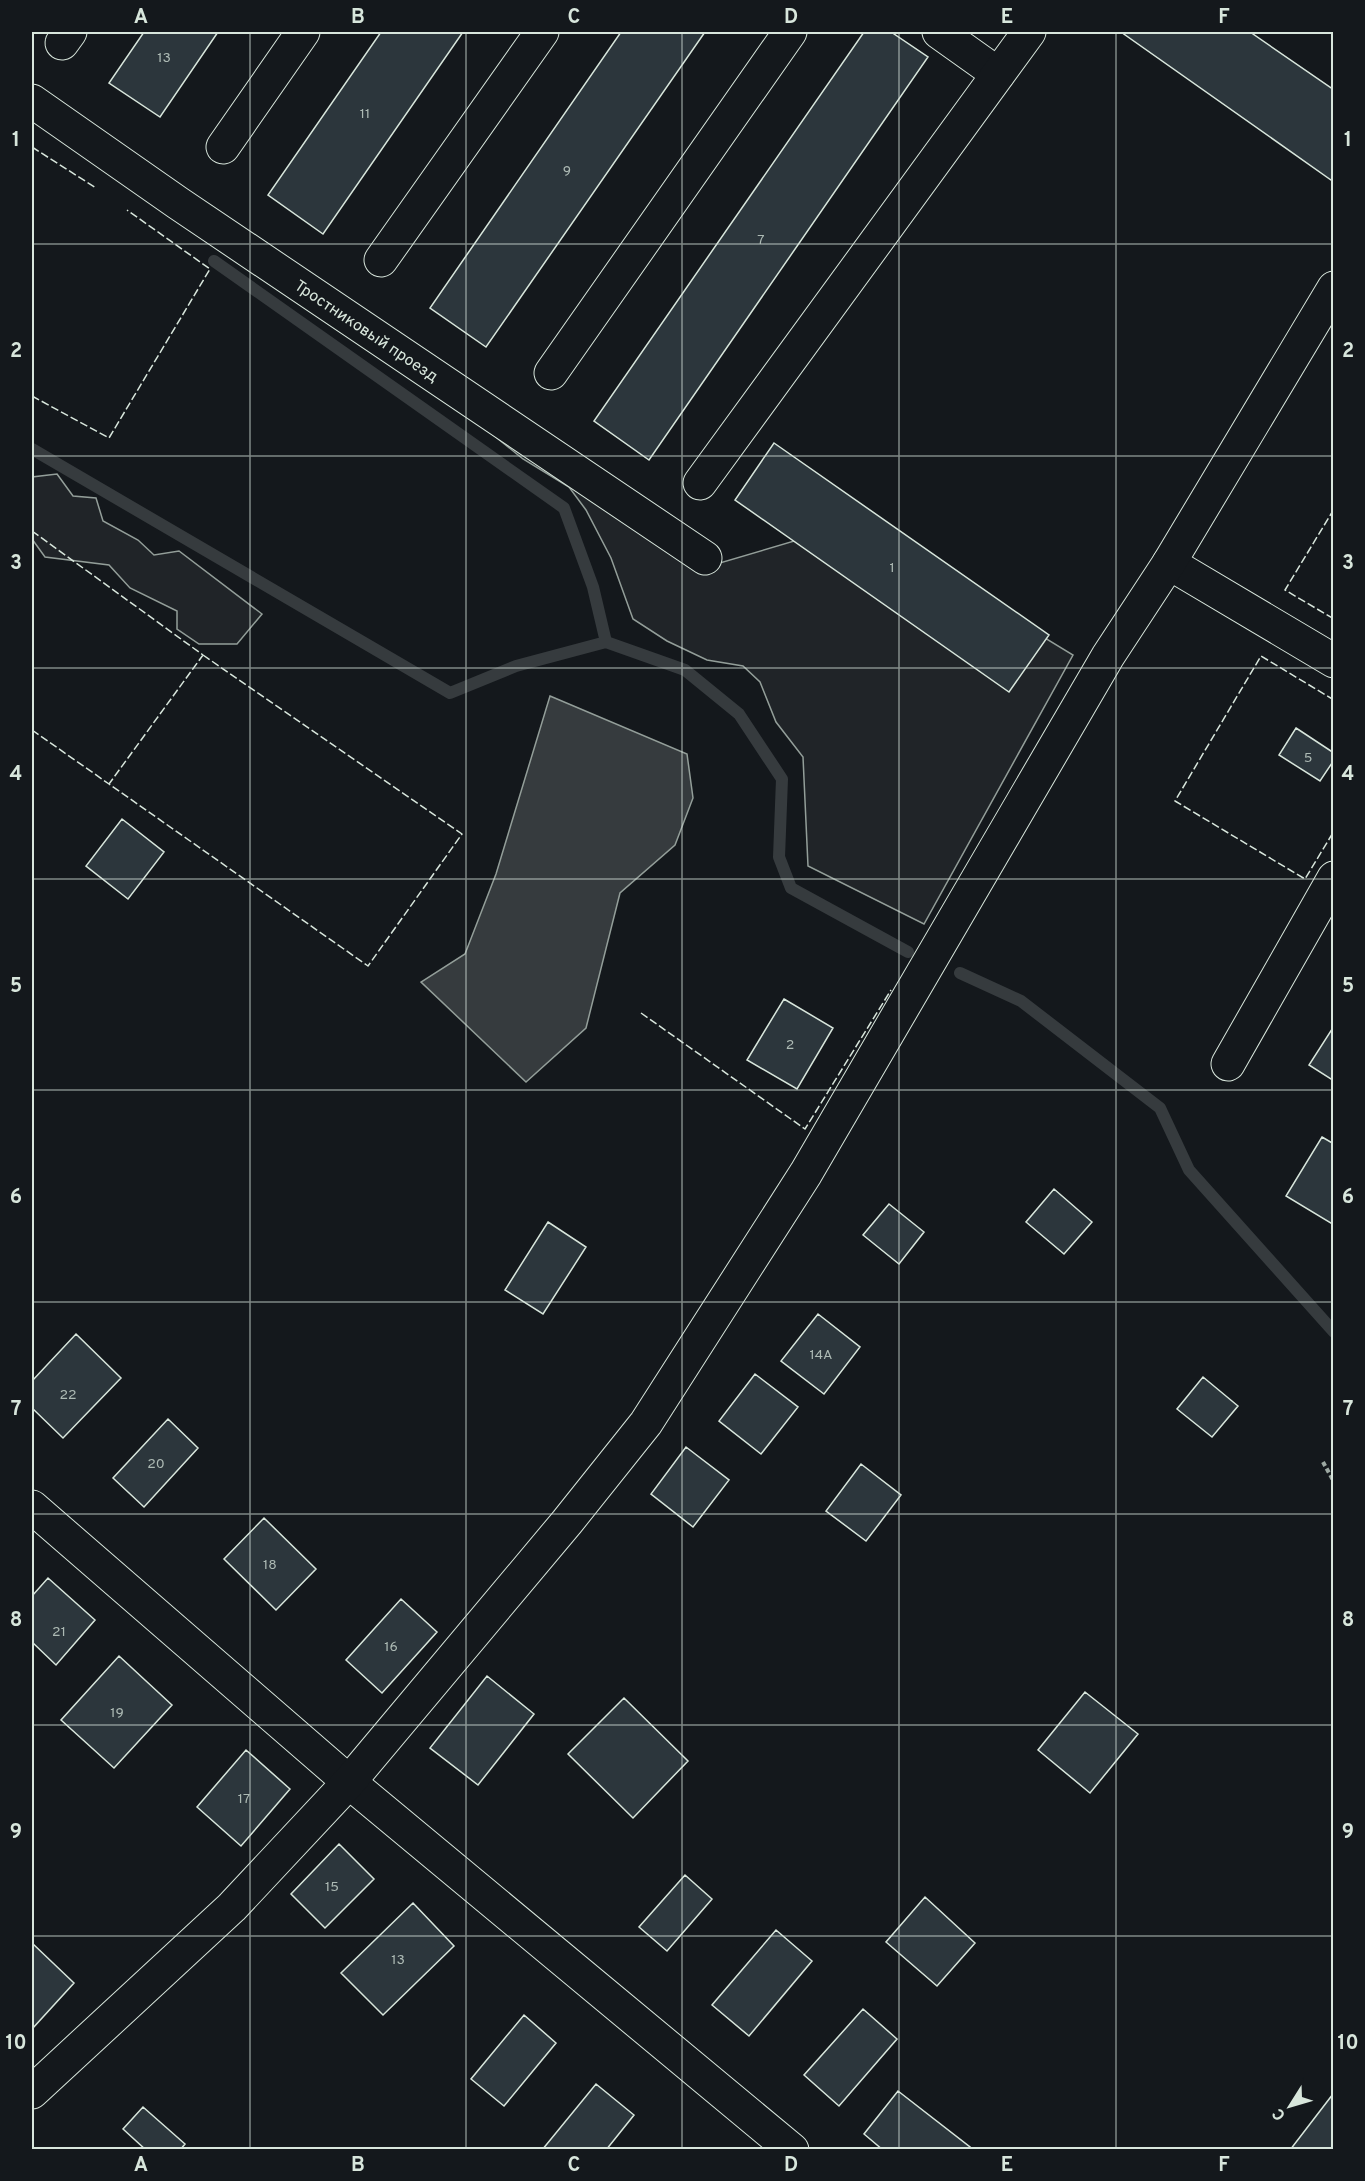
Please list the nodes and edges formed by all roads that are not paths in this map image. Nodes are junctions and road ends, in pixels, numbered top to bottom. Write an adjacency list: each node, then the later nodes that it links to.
1 (303, 32): 8 (street)
2 (542, 32): 9 (street)
3 (790, 32): 11 (street)
4 (939, 32): 6 (street)
5 (1029, 32): 6 (street)
6 (998, 74): 12 (street)
7 (32, 101): 13 (street, Тростниковый проезд)
8 (223, 147)
9 (381, 260)
10 (1334, 288): 14 (street)
11 (551, 373)
12 (700, 483)
13 (705, 558)
14 (1169, 562): 15 (street); 19 (street)
15 (1334, 661)
16 (1334, 878): 17 (street)
17 (1228, 1064)
18 (32, 1506): 19 (street)
19 (349, 1782): 20 (street); 21 (street)
20 (32, 2092)
21 (792, 2150)

